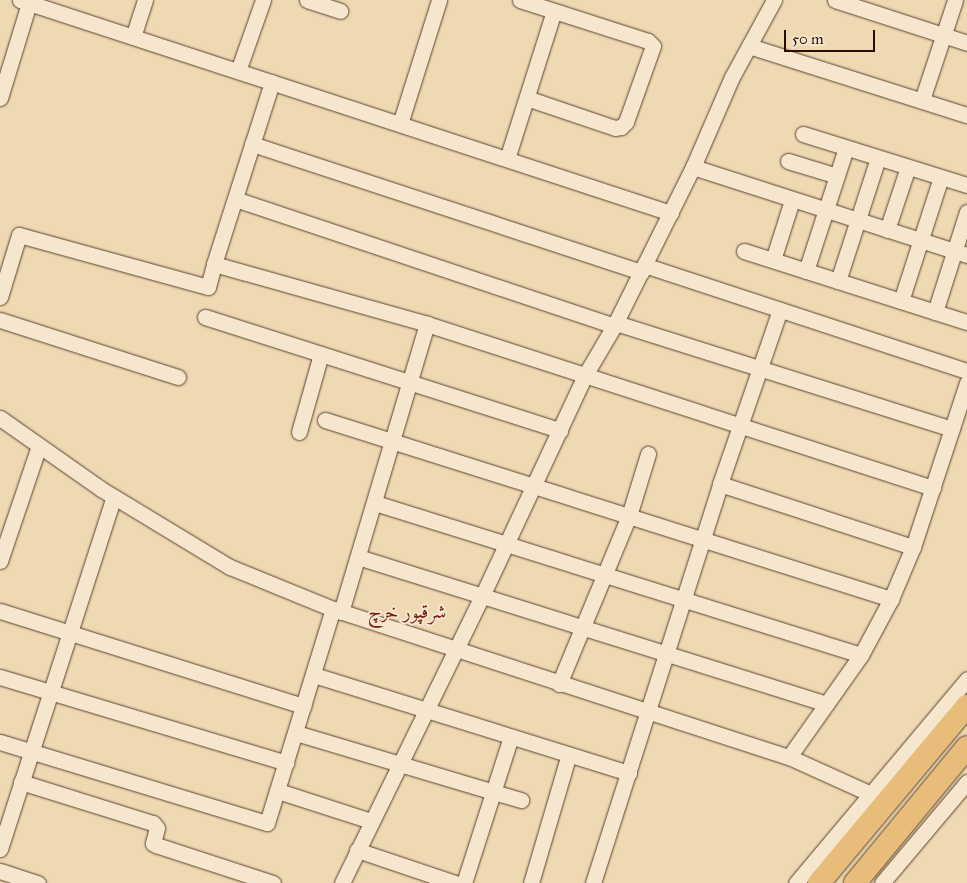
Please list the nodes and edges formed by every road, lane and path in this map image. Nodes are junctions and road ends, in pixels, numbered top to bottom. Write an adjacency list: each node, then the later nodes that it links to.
1 (145, 0): 13 (street)
2 (263, 0): 16 (street)
3 (308, 0): 10 (street)
4 (439, 0): 22 (street)
5 (520, 0): 11 (street)
6 (774, 0): 15 (street)
7 (835, 0): 12 (street)
8 (955, 0): 12 (street)
9 (24, 1): 13 (street); 18 (street)
10 (340, 11)
11 (554, 11): 19 (street); 19 (street)
12 (943, 35): 14 (street); 20 (street)
13 (133, 37): 16 (street)
14 (967, 43)
15 (749, 46): 20 (street); 29 (street)
16 (238, 71): 17 (street)
17 (272, 82): 22 (street); 24 (street)
18 (0, 98)
19 (527, 98): 27 (street)
20 (922, 100): 21 (street)
21 (967, 115)
22 (400, 124): 27 (street)
23 (803, 134): 25 (street)
24 (252, 144): 34 (street); 46 (street)
25 (846, 148): 26 (street); 31 (street)
26 (878, 158): 30 (street); 39 (street)
27 (507, 159): 38 (street)
28 (788, 161): 31 (street)
29 (694, 166): 35 (street); 38 (street)
30 (908, 167): 32 (street); 40 (street)
31 (837, 176): 36 (street)
32 (941, 177): 33 (street); 41 (street)
33 (967, 185)
34 (235, 198): 45 (street); 57 (street)
35 (792, 200): 36 (street); 44 (street)
36 (826, 211): 39 (street); 47 (street)
37 (967, 212): 43 (street)
38 (671, 213): 46 (street)
39 (858, 221): 40 (street); 48 (street)
40 (887, 230): 41 (street)
41 (920, 240): 43 (street); 50 (street)
42 (744, 251): 44 (street)
43 (961, 253): 52 (street)
44 (773, 260): 47 (street)
45 (214, 264): 49 (street); 56 (street)
46 (642, 269): 51 (street); 57 (street)
47 (806, 271): 48 (street)
48 (838, 281): 50 (street)
49 (0, 297)
50 (901, 301): 52 (street)
51 (780, 310): 59 (street); 60 (street)
52 (935, 312): 55 (street)
53 (205, 318): 58 (street)
54 (0, 320): 61 (street)
55 (967, 322)
56 (426, 324): 62 (street); 63 (street)
57 (615, 324): 59 (street); 62 (street)
58 (321, 354): 63 (street); 70 (street)
59 (760, 368): 67 (street); 69 (street)
60 (967, 372)
61 (178, 376)
62 (584, 377): 67 (street); 68 (street)
63 (409, 380): 68 (street); 71 (street)
64 (967, 383): 69 (street)
65 (0, 418): 72 (street)
66 (326, 420): 71 (street)
67 (740, 426): 74 (street); 76 (street)
68 (560, 430): 75 (street)
69 (952, 430): 76 (street)
70 (299, 432)
71 (393, 441): 75 (street); 78 (street)
72 (40, 446): 77 (street); 84 (street)
73 (648, 454): 79 (street)
74 (720, 484): 80 (street); 82 (street)
75 (534, 486): 79 (street); 81 (street)
76 (933, 488): 82 (street)
77 (114, 497): 90 (street); 92 (street)
78 (375, 503): 81 (street); 83 (street)
79 (629, 516): 80 (street); 85 (street)
80 (703, 539): 87 (street); 88 (street)
81 (507, 542): 85 (street); 86 (street)
82 (913, 547): 88 (street)
83 (358, 557): 86 (street); 90 (street)
84 (0, 561)
85 (606, 574): 87 (street); 91 (street)
86 (483, 594): 91 (street); 93 (street)
87 (685, 599): 94 (street); 95 (street)
88 (891, 599): 95 (street)
89 (0, 611): 92 (street)
90 (337, 611): 93 (street); 96 (street)
91 (585, 626): 94 (street); 99 (street)
92 (70, 633): 100 (street); 102 (street)
93 (455, 650): 99 (street); 104 (street)
94 (667, 653): 101 (street); 105 (street)
95 (861, 654): 101 (street)
96 (314, 675): 102 (street); 104 (street)
97 (0, 677): 100 (street)
98 (967, 679): 120 (street)
99 (559, 684): 105 (street)
100 (51, 692): 110 (street); 113 (street)
101 (826, 704): 112 (street)
102 (304, 706): 106 (street)
103 (967, 706): 134 (highway)
104 (424, 710): 107 (street); 114 (street)
105 (648, 713): 112 (street); 115 (street)
106 (296, 733): 113 (street); 114 (street)
107 (511, 737): 111 (street); 119 (street)
108 (0, 742): 110 (street)
109 (967, 747): 135 (highway)
110 (31, 752): 116 (street); 118 (street)
111 (569, 754): 115 (street); 131 (street)
112 (789, 757): 120 (street)
113 (286, 763): 118 (street)
114 (399, 763): 119 (street); 122 (street)
115 (629, 773): 132 (street)
116 (22, 782): 123 (street); 127 (street)
117 (967, 782): 136 (street)
118 (278, 791): 122 (street)
119 (494, 792): 121 (street); 130 (street)
120 (871, 794): 133 (street)
121 (521, 800)
122 (371, 821): 124 (street)
123 (0, 849)
124 (358, 850): 128 (street); 129 (street)
125 (0, 871): 126 (street)
126 (38, 883)
127 (273, 883)
128 (342, 883)
129 (455, 883)
130 (464, 883)
131 (531, 883)
132 (593, 883)
133 (796, 883)
134 (819, 883)
135 (855, 883)
136 (882, 883)

